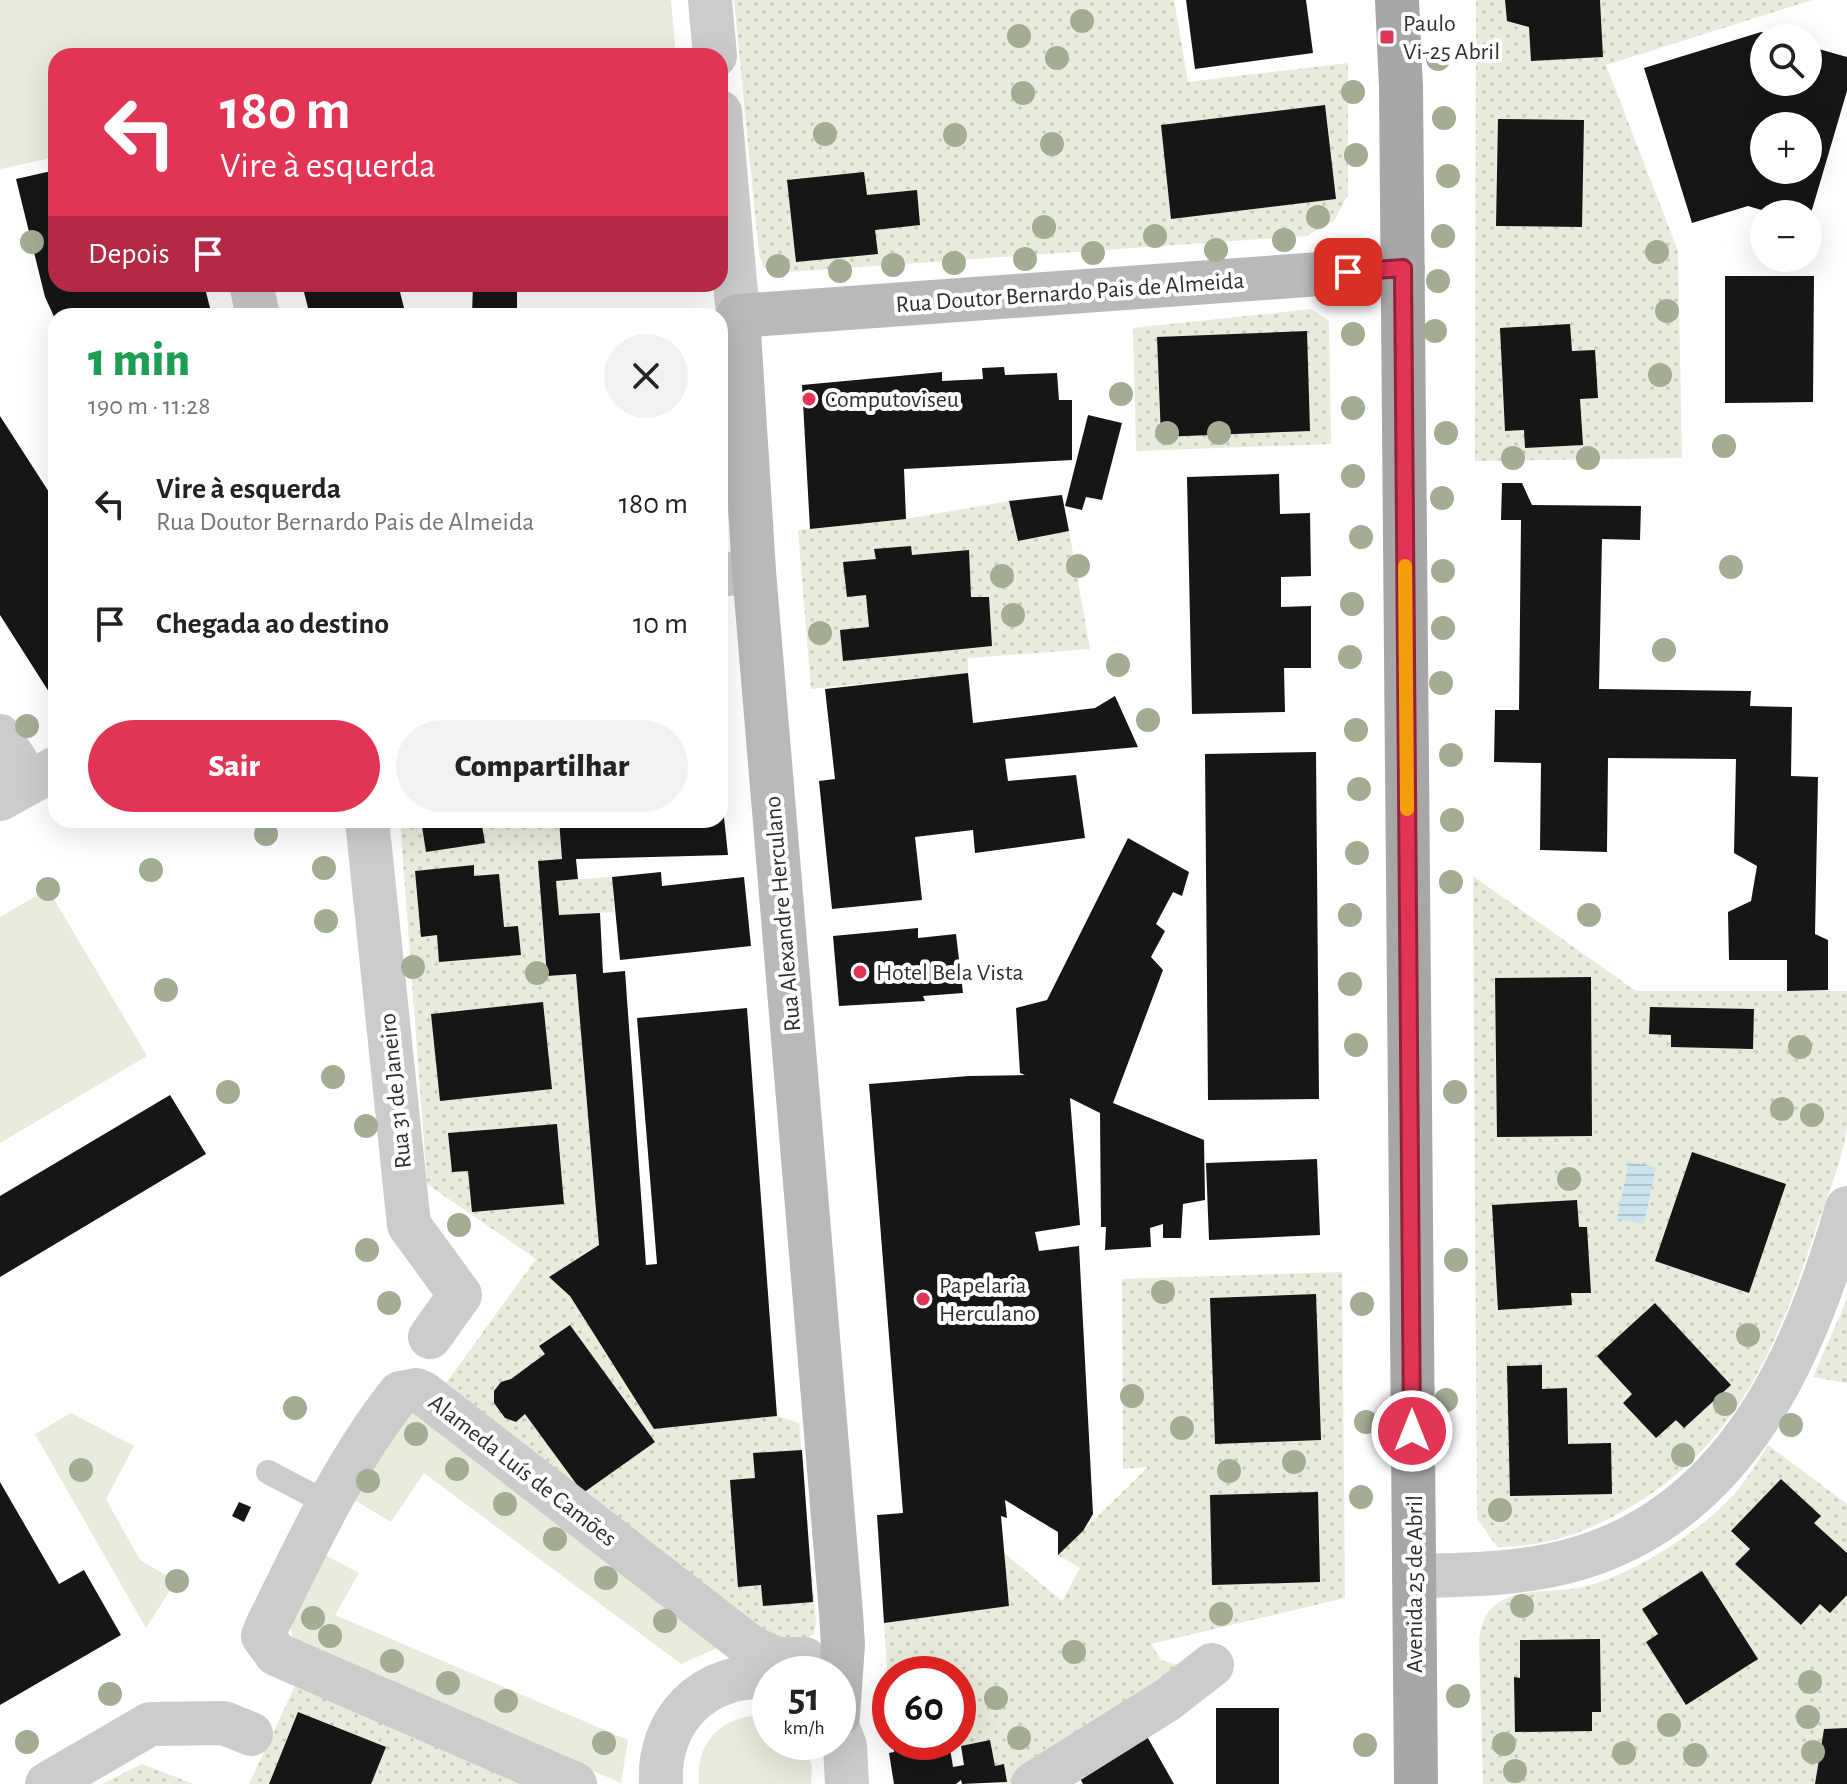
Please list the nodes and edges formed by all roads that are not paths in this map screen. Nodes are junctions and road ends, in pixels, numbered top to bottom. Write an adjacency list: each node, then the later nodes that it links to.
1 (710, 0): 3 (street)
2 (1402, 13): 5 (main road, Avenida 25 de Abril)
3 (714, 48)
4 (728, 203): 6 (street, Rua Alexandre Herculano)
5 (1403, 268): 6 (street, Rua Doutor Bernardo Pais de Almeida); 15 (main road, Avenida 25 de Abril)
6 (738, 316): 7 (street, Rua Alexandre Herculano)
7 (737, 573): 16 (street, Rua Alexandre Herculano)
8 (0, 736): 9 (street)
9 (28, 783)
10 (368, 828): 12 (street, Rua 31 de Janeiro)
11 (1847, 1208): 15 (street)
12 (430, 1337)
13 (268, 1472): 14 (lane)
14 (329, 1504): 17 (street, Alameda Luís de Camões); 25 (street, Alameda Luís de Camões)
15 (1414, 1576): 29 (main road, Avenida 25 de Abril)
16 (841, 1613): 18 (street); 19 (street, Rua Alexandre Herculano)
17 (762, 1656)
18 (802, 1656)
19 (842, 1656)
20 (1212, 1665): 28 (street)
21 (752, 1676): 26 (street)
22 (251, 1734): 24 (street)
23 (846, 1760): 27 (street)
24 (47, 1784)
25 (575, 1784)
26 (661, 1784)
27 (847, 1784)
28 (1033, 1784)
29 (1416, 1784)

